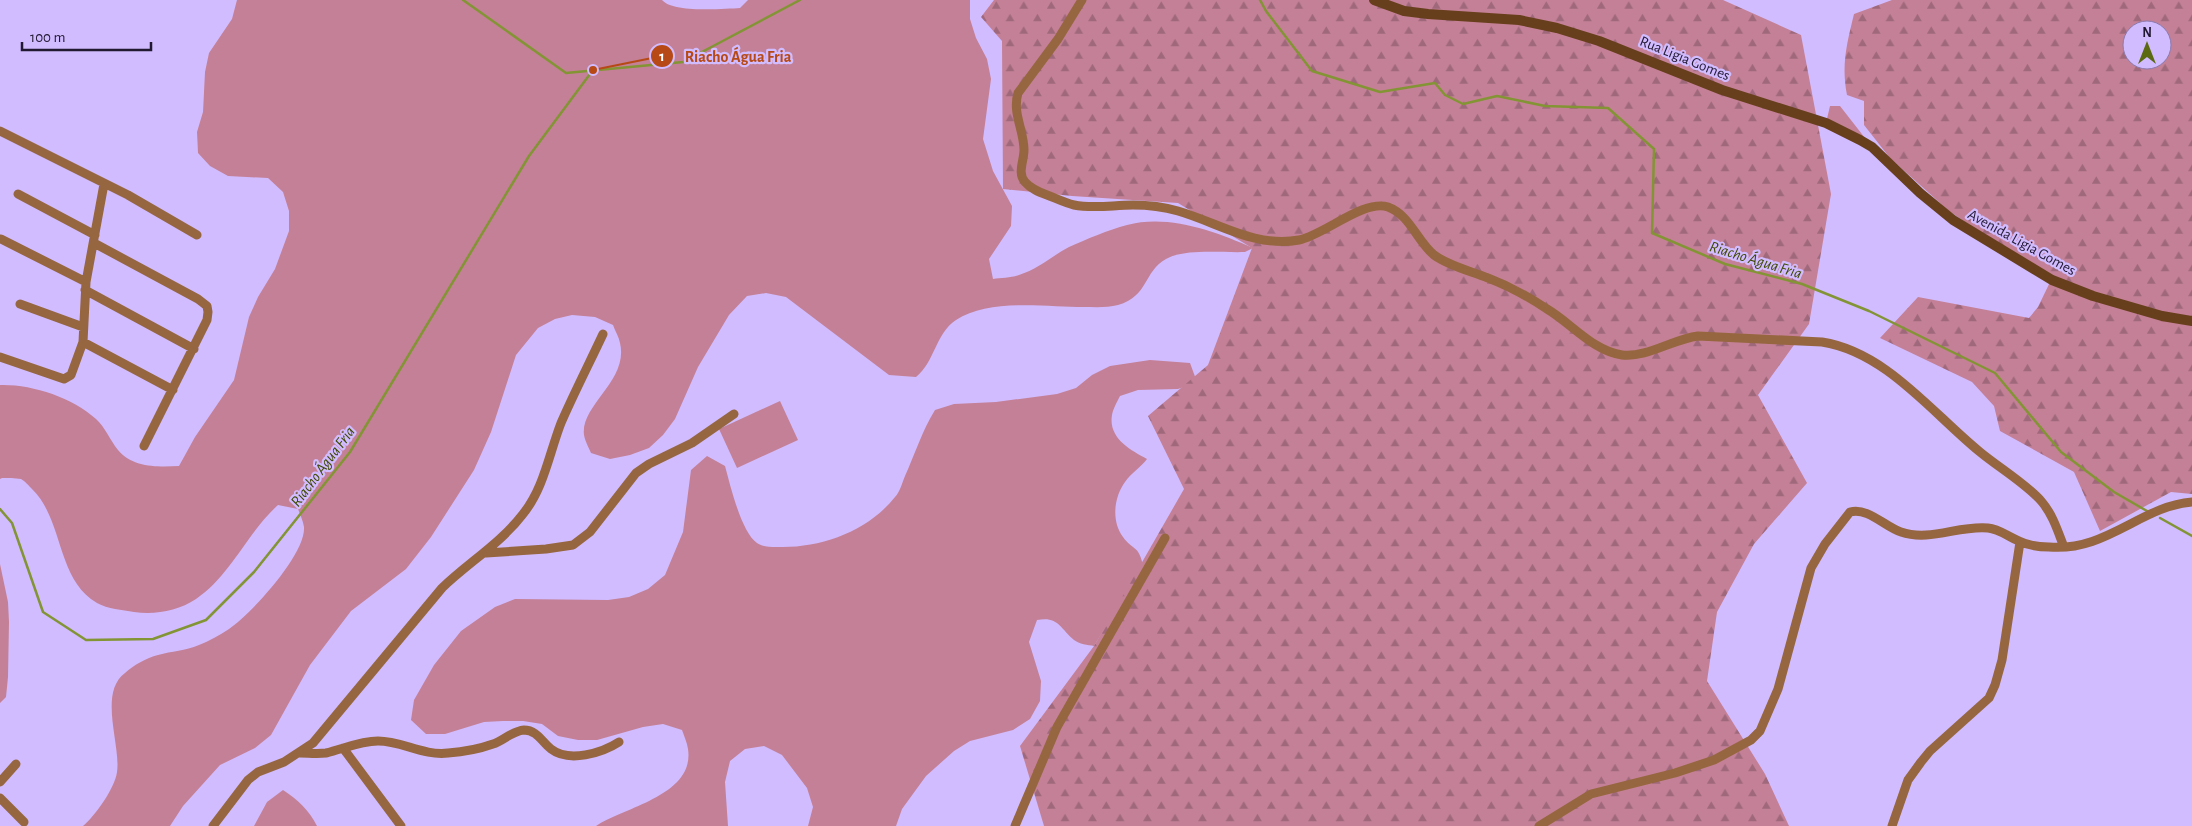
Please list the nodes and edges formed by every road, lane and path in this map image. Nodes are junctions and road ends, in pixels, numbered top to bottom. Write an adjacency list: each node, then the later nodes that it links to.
1 (1082, 0): 25 (street)
2 (1374, 0): 3 (street, Rua Ligia Gomes)
3 (1389, 3): 7 (street, Rua Ligia Gomes)
4 (0, 131): 5 (street)
5 (104, 184): 8 (street); 10 (street)
6 (18, 194): 10 (street)
7 (1953, 220): 13 (street, Avenida Ligia Gomes)
8 (198, 235)
9 (1, 238): 11 (street)
10 (94, 239): 11 (street); 17 (street)
11 (86, 286): 14 (street); 17 (street)
12 (20, 304): 14 (street)
13 (2192, 321)
14 (83, 327): 16 (street)
15 (602, 334): 26 (street)
16 (83, 342): 18 (street); 19 (street)
17 (194, 349): 19 (street)
18 (0, 357)
19 (173, 390): 21 (street)
20 (734, 414): 26 (street)
21 (144, 446)
22 (2192, 502): 25 (street)
23 (1165, 538): 36 (street)
24 (2020, 542): 25 (street); 37 (street); 38 (street)
25 (2064, 547)
26 (486, 553): 29 (street)
27 (619, 742): 28 (street)
28 (343, 748): 29 (street); 35 (street)
29 (299, 753): 34 (street)
30 (16, 764): 31 (street)
31 (0, 782)
32 (0, 798): 33 (street)
33 (24, 822)
34 (213, 826)
35 (400, 826)
36 (1015, 826)
37 (1539, 826)
38 (1892, 826)

